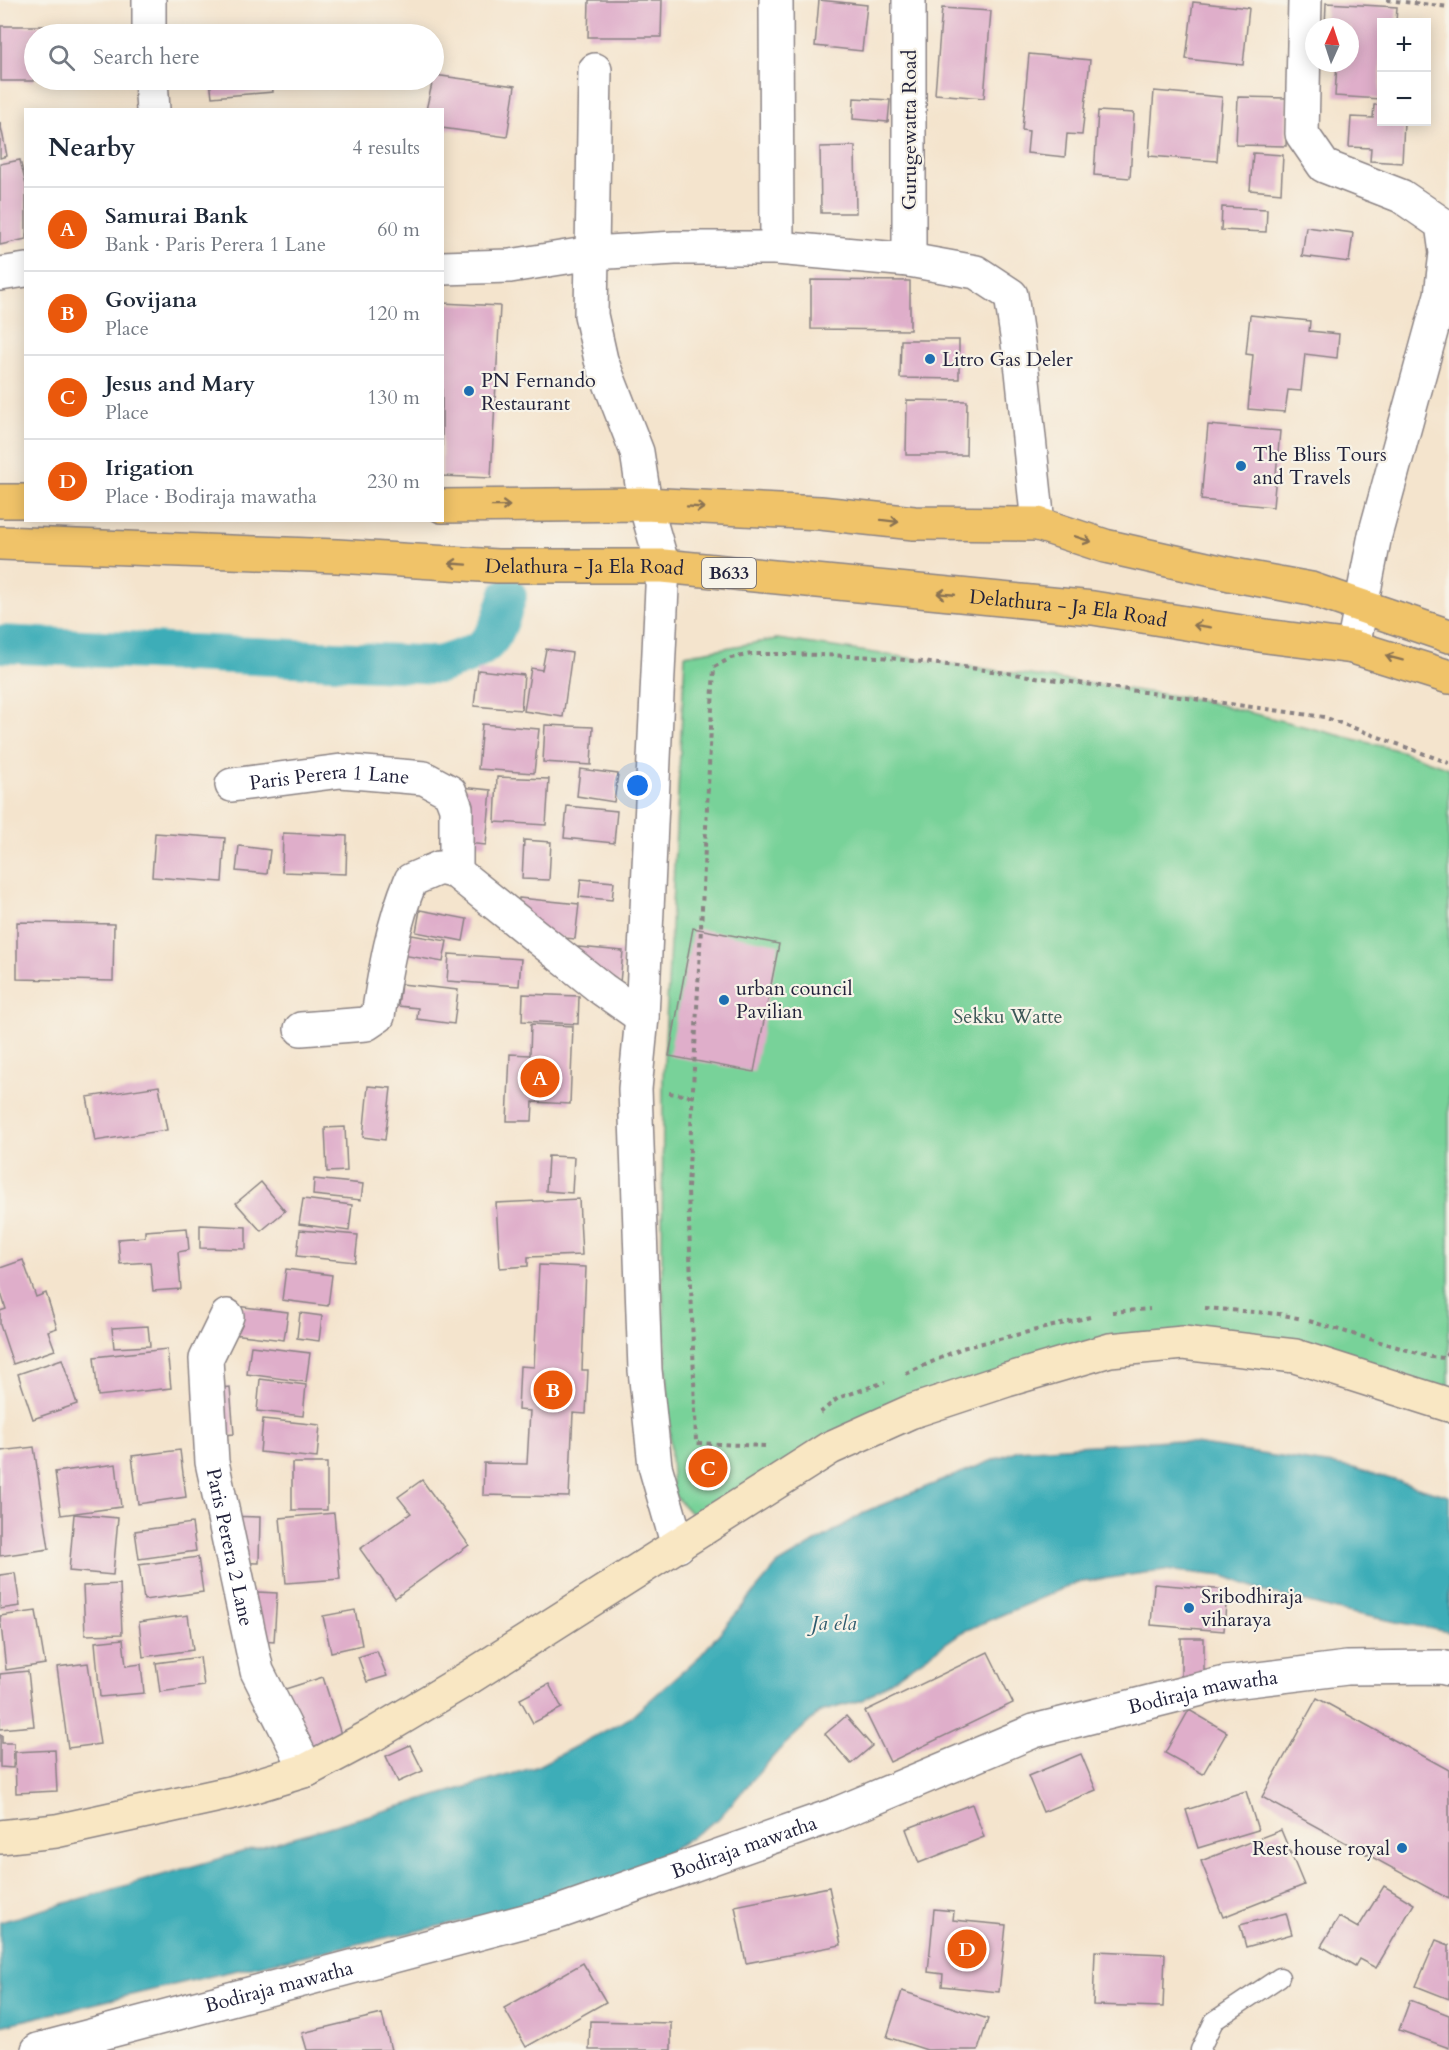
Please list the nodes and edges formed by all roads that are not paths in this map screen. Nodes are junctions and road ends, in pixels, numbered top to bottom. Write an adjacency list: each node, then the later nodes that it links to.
1 (149, 0): 5 (street)
2 (776, 0): 9 (street)
3 (909, 0): 11 (street, Gurugewatta Road)
4 (1305, 0): 22 (street)
5 (149, 24)
6 (595, 69): 10 (street)
7 (152, 90): 8 (street)
8 (153, 108)
9 (777, 248): 10 (street); 11 (street)
10 (592, 253): 12 (street); 17 (street)
11 (909, 260): 19 (street)
12 (444, 268)
13 (24, 270): 14 (street)
14 (0, 274)
15 (0, 501): 16 (main road)
16 (24, 501)
17 (645, 504): 18 (main road, one-way to 17); 19 (main road, one-way to 19); 21 (street)
18 (444, 506)
19 (1038, 524): 22 (main road, one-way to 22)
20 (0, 543): 21 (main road, Delathura - Ja Ela Road / B633, one-way to 20)
21 (663, 566): 24 (main road, Delathura - Ja Ela Road / B633, one-way to 21); 28 (street)
22 (1361, 605): 23 (main road); 24 (street)
23 (1449, 636)
24 (1353, 646): 25 (main road, Delathura - Ja Ela Road / B633, one-way to 24)
25 (1449, 677)
26 (232, 785): 27 (street, Paris Perera 1 Lane)
27 (456, 872): 28 (street); 29 (street)
28 (642, 1017): 32 (street)
29 (301, 1029)
30 (227, 1316): 34 (street, Paris Perera 2 Lane)
31 (1449, 1405): 32 (street)
32 (678, 1546): 34 (street)
33 (1449, 1669): 37 (street, Bodiraja mawatha)
34 (307, 1770): 35 (street)
35 (0, 1837)
36 (1280, 1977): 38 (lane)
37 (38, 2050)
38 (1200, 2050)

